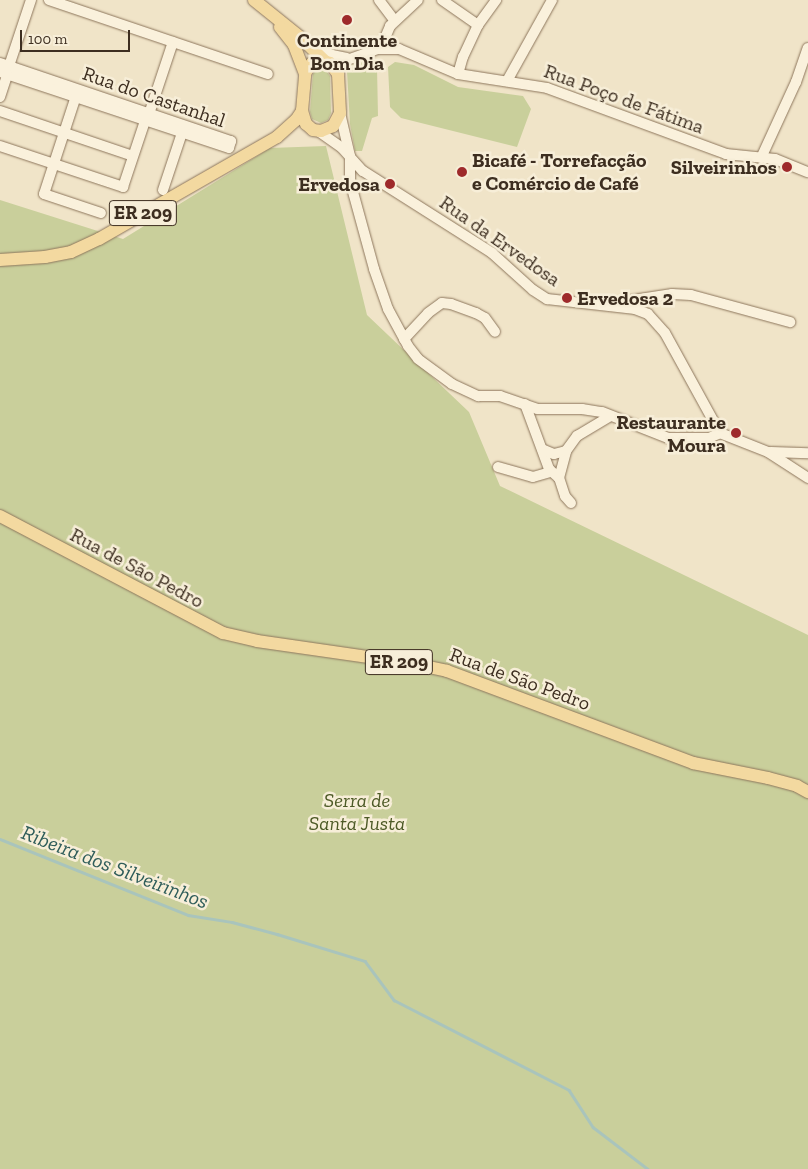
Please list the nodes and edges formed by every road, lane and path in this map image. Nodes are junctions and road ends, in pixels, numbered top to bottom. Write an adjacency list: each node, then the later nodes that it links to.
1 (31, 0): 19 (street)
2 (49, 0): 13 (street)
3 (254, 0): 9 (main road)
4 (379, 0): 10 (street)
5 (418, 0): 10 (street)
6 (442, 0): 11 (street)
7 (496, 0): 11 (street)
8 (552, 0): 23 (street)
9 (264, 9): 12 (main road); 20 (main road)
10 (395, 21): 14 (street)
11 (478, 25): 22 (street)
12 (300, 36): 17 (street); 18 (main road)
13 (173, 42): 21 (street); 30 (street)
14 (384, 48): 16 (street, Rua Poço de Fátima); 22 (street, Rua Poço de Fátima)
15 (808, 48): 38 (street)
16 (360, 55): 17 (street, Rua Poço de Fátima); 24 (street)
17 (348, 58): 18 (street, Rua Poço de Fátima)
18 (329, 63): 20 (main road); 24 (main road)
19 (4, 69): 25 (street, Rua do Castanhal); 26 (street)
20 (305, 72): 27 (main road)
21 (268, 74)
22 (458, 74): 23 (street, Rua Poço de Fátima)
23 (507, 81): 38 (street, Rua Poço de Fátima)
24 (338, 86): 29 (main road)
25 (77, 94): 30 (street, Rua do Castanhal); 32 (street)
26 (0, 97)
27 (302, 111): 31 (main road); 34 (main road, ER 209)
28 (0, 112): 32 (street)
29 (340, 114): 31 (main road, ER 209); 37 (street)
30 (147, 117): 33 (street, Rua do Castanhal); 33 (street, Rua do Castanhal); 36 (street)
31 (314, 129): 34 (main road, ER 209); 37 (street, Rua da Ervedosa)
32 (64, 133): 36 (street); 39 (street)
33 (182, 133): 41 (street)
34 (277, 137): 43 (main road, ER 209)
35 (0, 146): 39 (street)
36 (134, 156): 39 (street)
37 (350, 156): 44 (street, Rua da Ervedosa); 47 (street)
38 (761, 158): 40 (street, Rua Poço de Fátima)
39 (53, 164): 42 (street)
40 (808, 172)
41 (163, 190)
42 (100, 213)
43 (0, 260)
44 (598, 306): 45 (street); 50 (street, Rua da Ervedosa)
45 (790, 322)
46 (495, 332): 47 (street)
47 (404, 339): 48 (street)
48 (525, 404): 49 (street); 51 (street)
49 (610, 416): 50 (street); 52 (street)
50 (720, 432): 53 (street)
51 (542, 449): 52 (street); 56 (street)
52 (566, 451): 56 (street)
53 (768, 452): 54 (street); 57 (street)
54 (808, 454)
55 (498, 467): 56 (street)
56 (554, 475): 58 (street)
57 (808, 478)
58 (571, 503)
59 (0, 516): 60 (main road, Rua de São Pedro / ER 209)
60 (808, 792)

